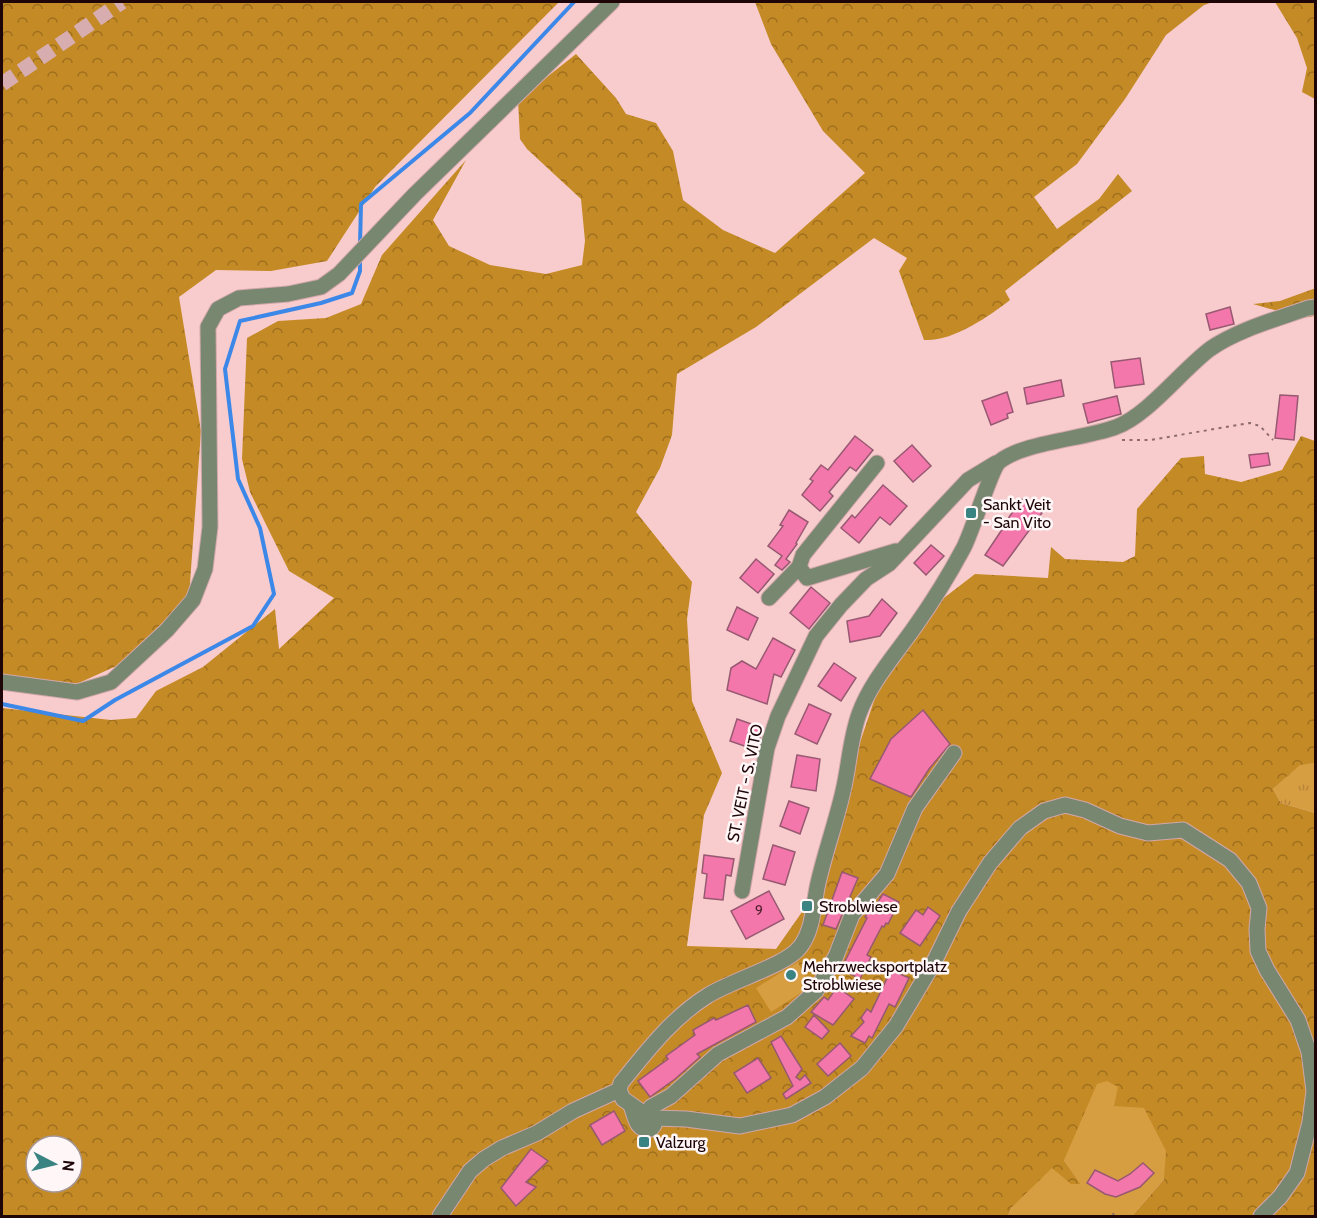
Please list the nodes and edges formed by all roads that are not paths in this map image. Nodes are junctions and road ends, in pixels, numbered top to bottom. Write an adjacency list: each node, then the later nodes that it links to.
1 (612, 2): 8 (street)
2 (1316, 307): 3 (street, ST. VEIT - S. VITO)
3 (996, 463): 5 (street, ST. VEIT - S. VITO); 11 (street)
4 (876, 464): 6 (street)
5 (903, 548): 6 (street, ST. VEIT - S. VITO); 10 (street, ST. VEIT - S. VITO)
6 (799, 567): 7 (street)
7 (769, 598)
8 (2, 682)
9 (954, 753): 12 (street)
10 (742, 891)
11 (619, 1090): 12 (street); 13 (street)
12 (650, 1116): 14 (street)
13 (440, 1216)
14 (1261, 1216)

